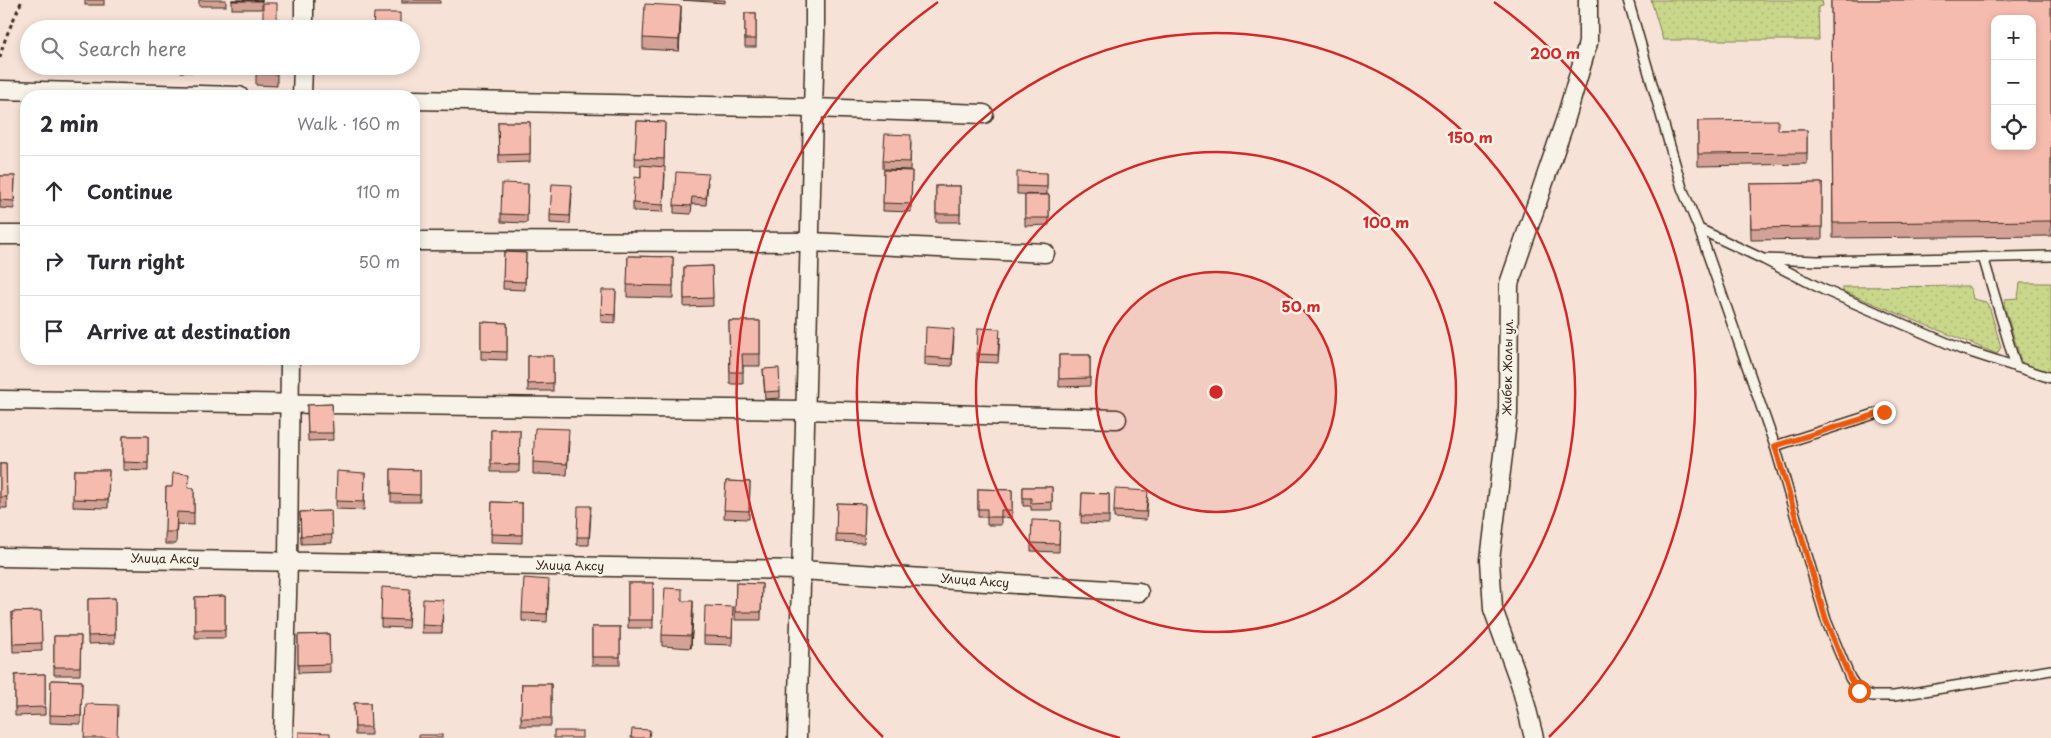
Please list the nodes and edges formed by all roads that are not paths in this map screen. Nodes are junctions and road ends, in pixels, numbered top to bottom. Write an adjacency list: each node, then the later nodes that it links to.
1 (304, 0): 5 (street)
2 (815, 0): 11 (street)
3 (1588, 0): 38 (street, Жибек Жолы ул.)
4 (1628, 0): 13 (lane)
5 (304, 20)
6 (303, 75): 9 (street)
7 (0, 90): 8 (street)
8 (20, 90)
9 (302, 90)
10 (420, 100): 11 (street)
11 (813, 108): 12 (street); 17 (street)
12 (984, 114)
13 (1700, 229): 21 (lane); 30 (lane)
14 (0, 235): 15 (street)
15 (20, 235)
16 (420, 241): 17 (street)
17 (810, 242): 18 (street); 27 (street)
18 (1045, 253)
19 (2051, 256): 20 (lane)
20 (1983, 257): 21 (lane); 23 (lane)
21 (1763, 259): 23 (lane)
22 (290, 365): 26 (street)
23 (2016, 367): 24 (lane)
24 (2051, 378)
25 (0, 400): 26 (street)
26 (289, 404): 27 (street); 32 (street)
27 (805, 410): 29 (street); 33 (street)
28 (1884, 412): 30 (lane)
29 (1117, 420)
30 (1775, 446): 35 (lane)
31 (0, 557): 32 (street, Улица Аксу)
32 (288, 561): 33 (street, Улица Аксу); 36 (street)
33 (801, 570): 34 (street, Улица Аксу); 37 (street)
34 (1139, 592)
35 (2051, 670)
36 (283, 738)
37 (797, 738)
38 (1534, 738)

